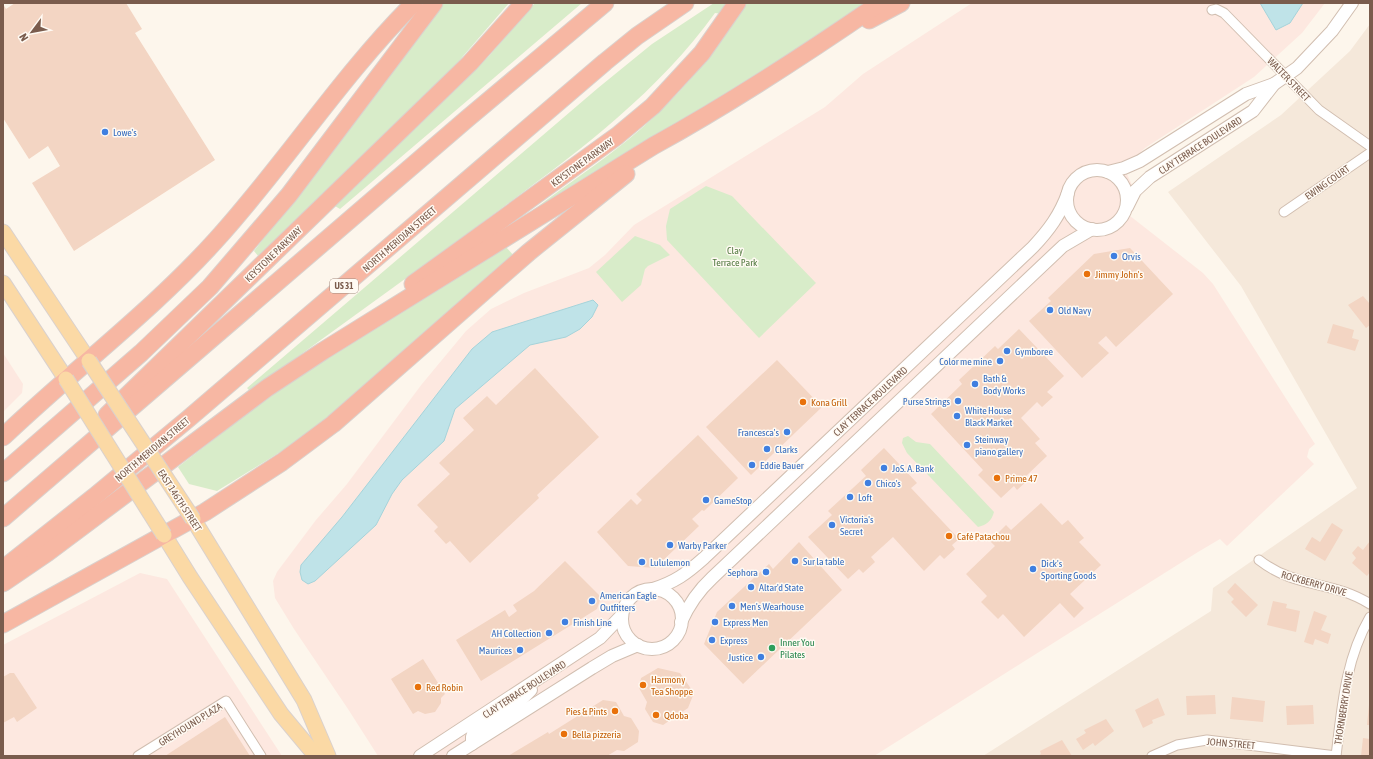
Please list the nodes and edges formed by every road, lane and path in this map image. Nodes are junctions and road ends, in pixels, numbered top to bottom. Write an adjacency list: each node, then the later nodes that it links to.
1 (414, 3): 25 (highway)
2 (434, 3): 28 (highway)
3 (524, 3): 29 (highway, KEYSTONE PARKWAY)
4 (605, 3): 29 (highway)
5 (685, 3): 34 (highway, NORTH MERIDIAN STREET / US 31)
6 (880, 3): 11 (highway)
7 (901, 3): 11 (highway)
8 (1352, 3): 12 (street, CLAY TERRACE BOULEVARD)
9 (734, 8): 24 (highway, KEYSTONE PARKWAY)
10 (1212, 10): 12 (street, WALTER STREET)
11 (818, 45): 14 (highway)
12 (1286, 76): 13 (street, CLAY TERRACE BOULEVARD); 15 (street, WALTER STREET)
13 (1274, 84): 17 (street, CLAY TERRACE BOULEVARD); 19 (street, CLAY TERRACE BOULEVARD)
14 (698, 121): 24 (highway); 31 (highway)
15 (1370, 146)
16 (1370, 153): 20 (street, EWING COURT)
17 (1108, 172): 18 (street); 19 (street)
18 (1068, 193): 21 (street); 36 (street, CLAY TERRACE BOULEVARD)
19 (1127, 207): 21 (street)
20 (1284, 212)
21 (1092, 229): 40 (street, CLAY TERRACE BOULEVARD)
22 (3, 232): 25 (main road, EAST 146TH STREET)
23 (3, 283): 26 (main road)
24 (323, 350): 35 (highway)
25 (89, 361): 26 (highway); 31 (main road, EAST 146TH STREET, bridge)
26 (66, 379): 27 (highway); 32 (main road, bridge)
27 (3, 437)
28 (3, 473)
29 (20, 503): 30 (highway)
30 (3, 518)
31 (193, 519): 32 (highway); 48 (main road, EAST 146TH STREET)
32 (164, 535): 41 (highway); 47 (main road)
33 (1259, 560): 37 (street, ROCKBERRY DRIVE)
34 (3, 568)
35 (3, 582)
36 (653, 589): 38 (street); 40 (street)
37 (1370, 604)
38 (622, 615): 42 (street); 43 (street, CLAY TERRACE BOULEVARD)
39 (1370, 617): 52 (street, THORNBERRY DRIVE)
40 (681, 622): 42 (street)
41 (3, 624)
42 (638, 645): 44 (street, CLAY TERRACE BOULEVARD)
43 (553, 669): 44 (street); 49 (street, CLAY TERRACE BOULEVARD)
44 (472, 744): 50 (street, CLAY TERRACE BOULEVARD)
45 (138, 756): 46 (street, GREYHOUND PLAZA)
46 (261, 756)
47 (316, 756)
48 (328, 756)
49 (420, 756)
50 (453, 756)
51 (1152, 756): 52 (street, JOHN STREET)
52 (1336, 756)

